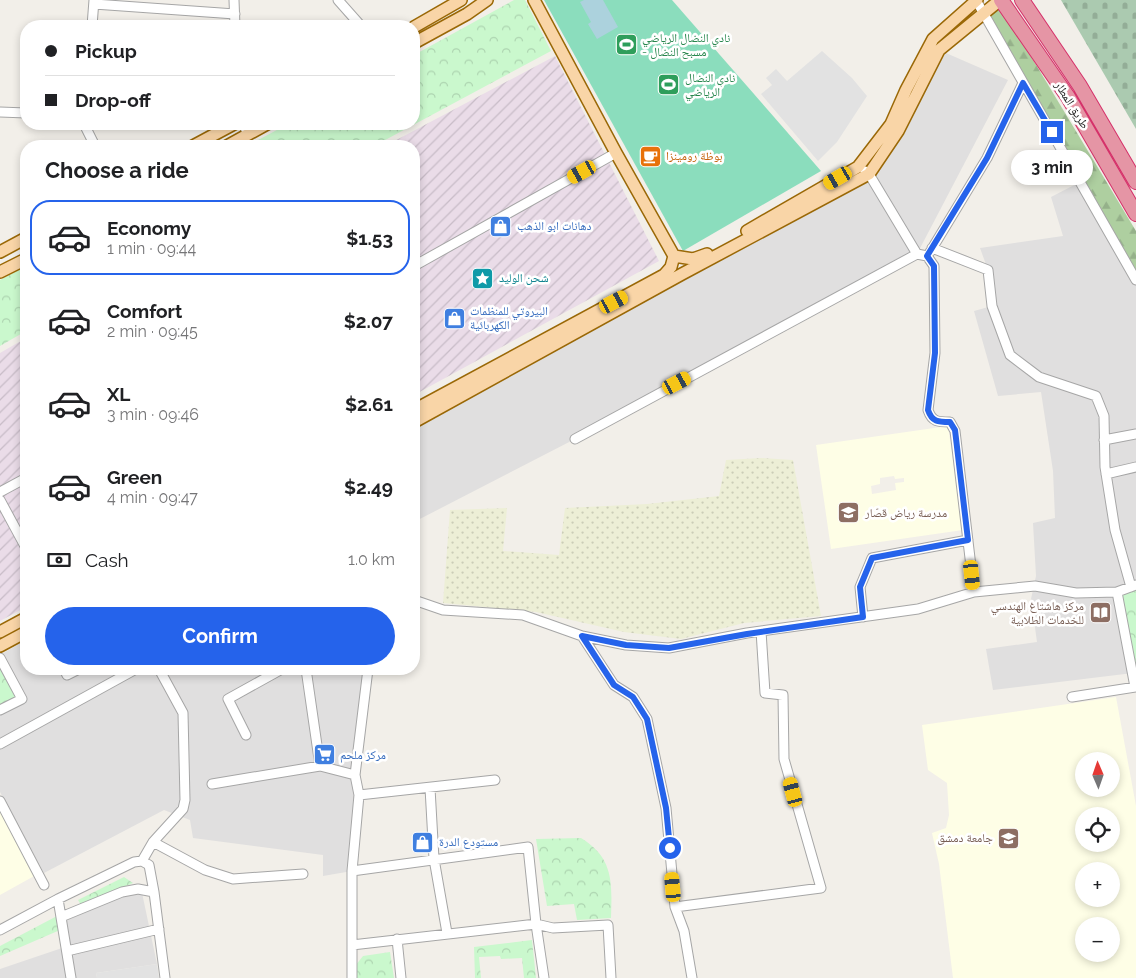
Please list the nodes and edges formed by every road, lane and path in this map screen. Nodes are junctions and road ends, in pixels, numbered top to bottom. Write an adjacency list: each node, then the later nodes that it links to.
1 (234, 0): 10 (street)
2 (338, 0): 14 (street)
3 (487, 0): 16 (main road)
4 (534, 0): 24 (main road)
5 (976, 0): 11 (street); 25 (main road)
6 (1000, 0): 11 (main road); 28 (highway, طريق المطار)
7 (1022, 0): 27 (highway, طريق المطار)
8 (94, 2): 10 (street); 12 (street)
9 (456, 2): 15 (main road)
10 (235, 14): 13 (street)
11 (984, 14): 17 (street); 26 (main road)
12 (92, 20)
13 (235, 20)
14 (356, 20)
15 (420, 23)
16 (420, 40)
17 (1023, 83): 30 (street); 38 (street)
18 (0, 112): 19 (street)
19 (20, 113)
20 (223, 130): 22 (main road)
21 (245, 130): 23 (main road)
22 (205, 140)
23 (234, 140)
24 (616, 153): 33 (main road); 36 (street)
25 (858, 167): 26 (street); 33 (main road)
26 (868, 174): 32 (street); 40 (main road)
27 (1136, 182)
28 (1136, 214)
29 (20, 241): 31 (main road)
30 (932, 248): 34 (street); 43 (street)
31 (0, 252)
32 (917, 254): 34 (street); 42 (street)
33 (674, 256): 39 (main road)
34 (927, 256): 50 (street)
35 (20, 262): 37 (main road)
36 (420, 263)
37 (0, 272)
38 (1136, 280)
39 (420, 407)
40 (420, 419)
41 (1136, 434): 43 (street)
42 (575, 439)
43 (1104, 440): 45 (street)
44 (1136, 467): 45 (street)
45 (1106, 474): 51 (street)
46 (20, 481): 47 (street)
47 (0, 492)
48 (0, 500): 49 (street)
49 (20, 537)
50 (968, 540): 52 (street); 55 (street)
51 (1133, 586): 53 (street)
52 (974, 592): 53 (street); 55 (street)
53 (1117, 592): 68 (street)
54 (420, 602): 60 (street)
55 (863, 617): 57 (street)
56 (20, 621): 58 (main road)
57 (761, 631): 60 (street); 88 (street)
58 (0, 632)
59 (20, 635): 61 (main road)
60 (582, 636): 88 (street)
61 (0, 646)
62 (0, 658): 70 (street)
63 (125, 675): 72 (street)
64 (162, 675): 80 (street)
65 (271, 675): 71 (street)
66 (307, 675): 73 (street)
67 (367, 675): 74 (street)
68 (1136, 687): 69 (street)
69 (1072, 697)
70 (0, 710)
71 (246, 734)
72 (0, 744)
73 (320, 766): 74 (street); 76 (street)
74 (355, 775): 78 (street)
75 (495, 780): 77 (street)
76 (212, 784)
77 (430, 788): 78 (street); 81 (street)
78 (359, 795): 83 (street)
79 (0, 801): 85 (street)
80 (153, 842): 82 (street); 84 (street)
81 (434, 859): 83 (street); 90 (street); 93 (street)
82 (142, 861): 86 (street); 87 (street)
83 (352, 871): 95 (street)
84 (303, 874)
85 (44, 884)
86 (154, 892): 89 (street); 91 (street)
87 (58, 899): 89 (street); 92 (street)
88 (675, 907): 103 (street)
89 (61, 917): 96 (street)
90 (536, 924): 93 (street); 101 (street); 102 (street)
91 (159, 929): 96 (street); 98 (street)
92 (0, 930)
93 (447, 933): 94 (street)
94 (397, 939): 95 (street); 100 (street)
95 (352, 944): 99 (street)
96 (67, 951): 97 (street)
97 (71, 978)
98 (165, 978)
99 (352, 978)
100 (401, 978)
101 (544, 978)
102 (611, 978)
103 (692, 978)

